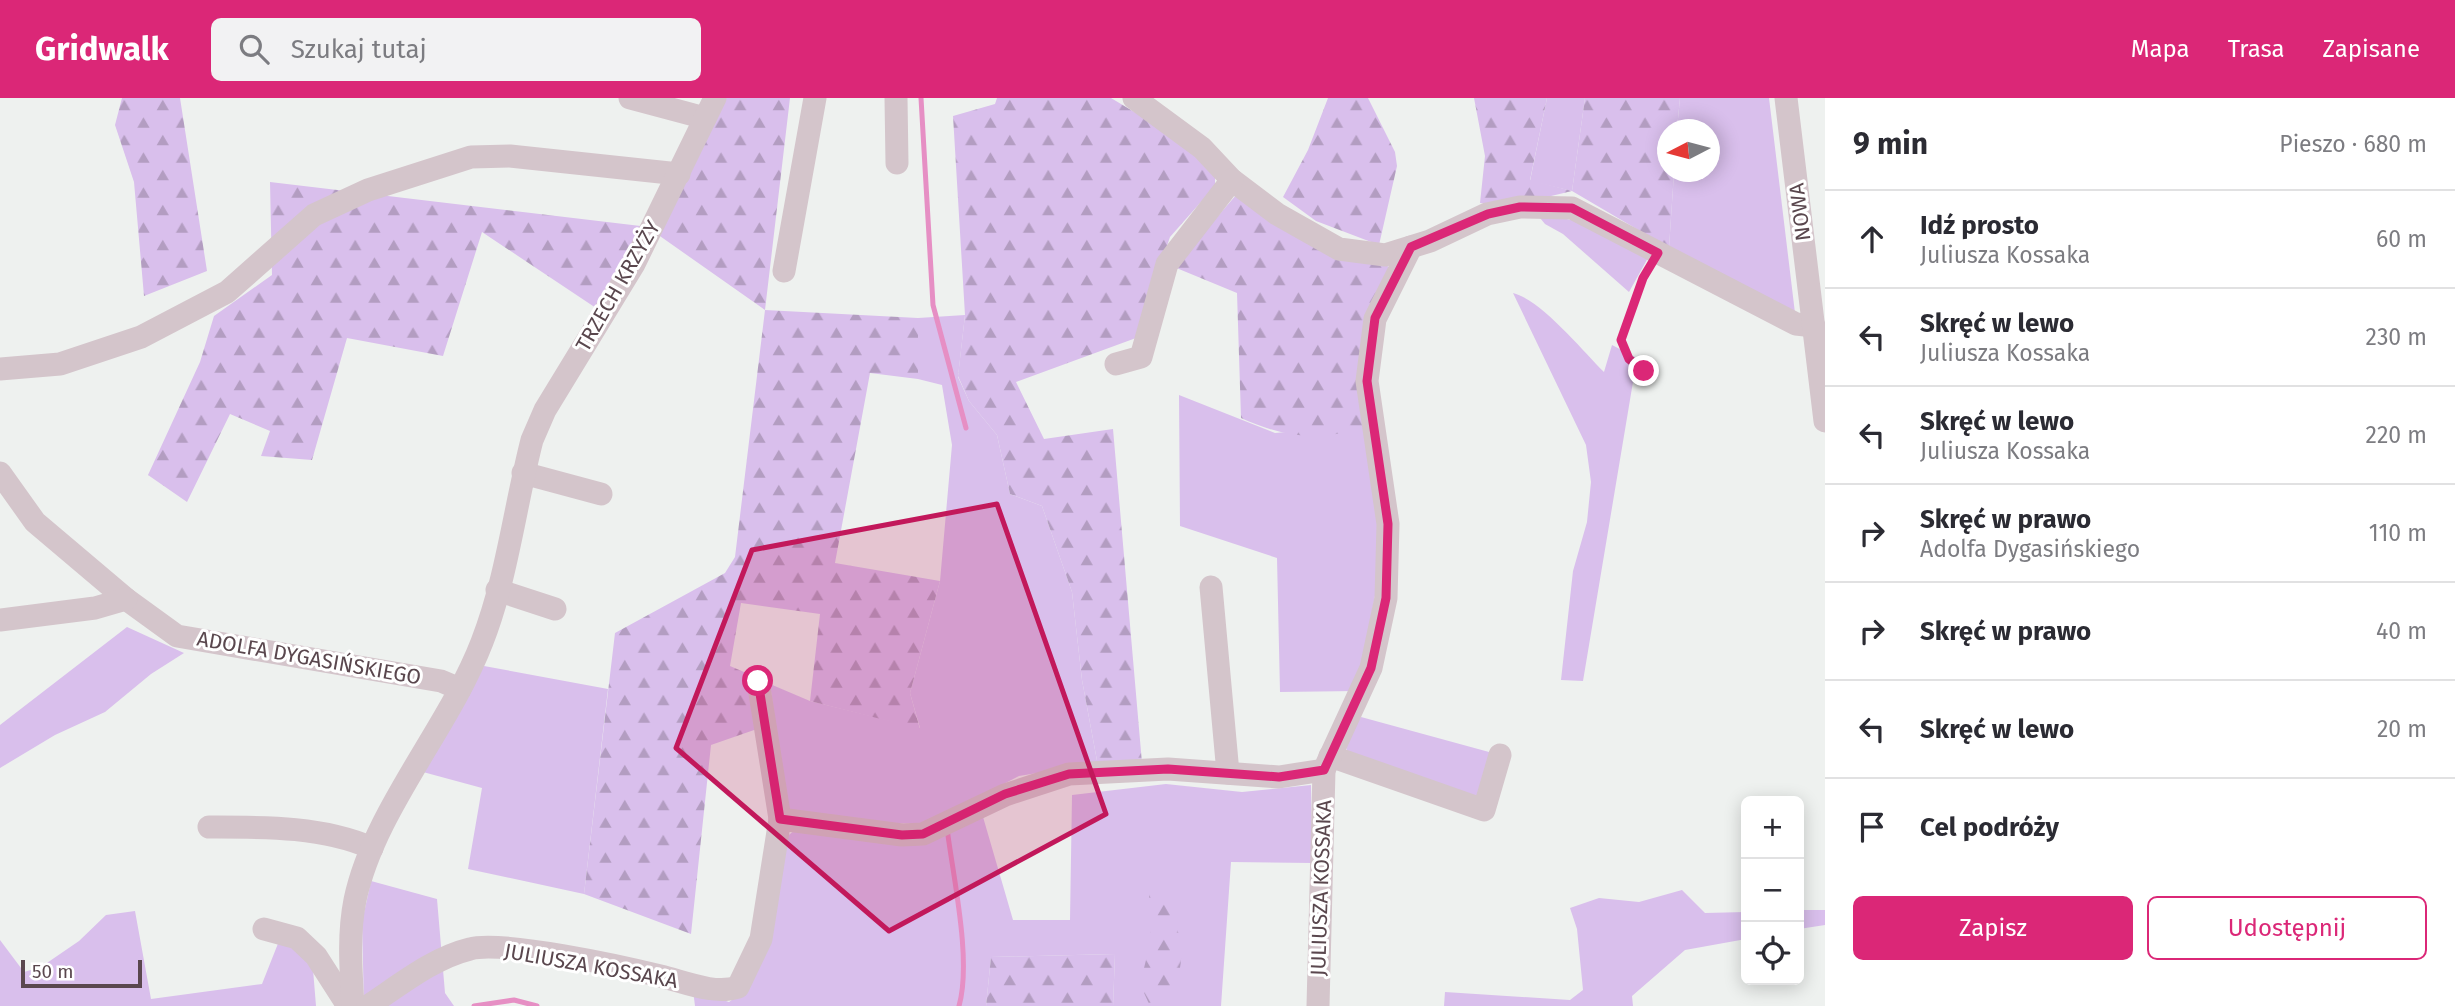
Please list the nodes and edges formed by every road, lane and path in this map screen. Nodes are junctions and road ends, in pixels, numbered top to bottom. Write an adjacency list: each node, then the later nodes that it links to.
1 (630, 98): 6 (street)
2 (816, 98): 12 (street)
3 (896, 98): 7 (street)
4 (1134, 98): 9 (street)
5 (1787, 98): 13 (street, NOWA)
6 (710, 108): 8 (street, TRZECH KRZYŻY)
7 (897, 163)
8 (680, 174): 15 (street); 19 (street, TRZECH KRZYŻY)
9 (1232, 180): 10 (street); 14 (street)
10 (1411, 247): 11 (street); 29 (street, JULIUSZA KOSSAKA)
11 (1658, 253): 13 (street); 16 (path)
12 (784, 271)
13 (1818, 339): 17 (street, NOWA)
14 (1116, 364)
15 (0, 369)
16 (1644, 371)
17 (1825, 421)
18 (0, 473): 23 (street, ADOLFA DYGASIŃSKIEGO)
19 (523, 474): 20 (street); 22 (street, TRZECH KRZYŻY)
20 (601, 494)
21 (1212, 587): 30 (street)
22 (497, 590): 24 (street); 27 (street, TRZECH KRZYŻY)
23 (126, 599): 25 (street); 27 (street, ADOLFA DYGASIŃSKIEGO)
24 (555, 609)
25 (0, 620)
26 (758, 681): 31 (street, JULIUSZA KOSSAKA)
27 (460, 689): 33 (street, TRZECH KRZYŻY)
28 (1500, 755): 29 (street, JULIUSZA KOSSAKA)
29 (1327, 763): 30 (street, JULIUSZA KOSSAKA); 37 (street, JULIUSZA KOSSAKA)
30 (1228, 773): 31 (street, JULIUSZA KOSSAKA)
31 (780, 819): 36 (street, JULIUSZA KOSSAKA)
32 (209, 827): 33 (street)
33 (372, 848): 35 (street, TRZECH KRZYŻY)
34 (264, 929): 35 (street, TRZECH KRZYŻY)
35 (350, 1006)
36 (368, 1006)
37 (1318, 1006)

